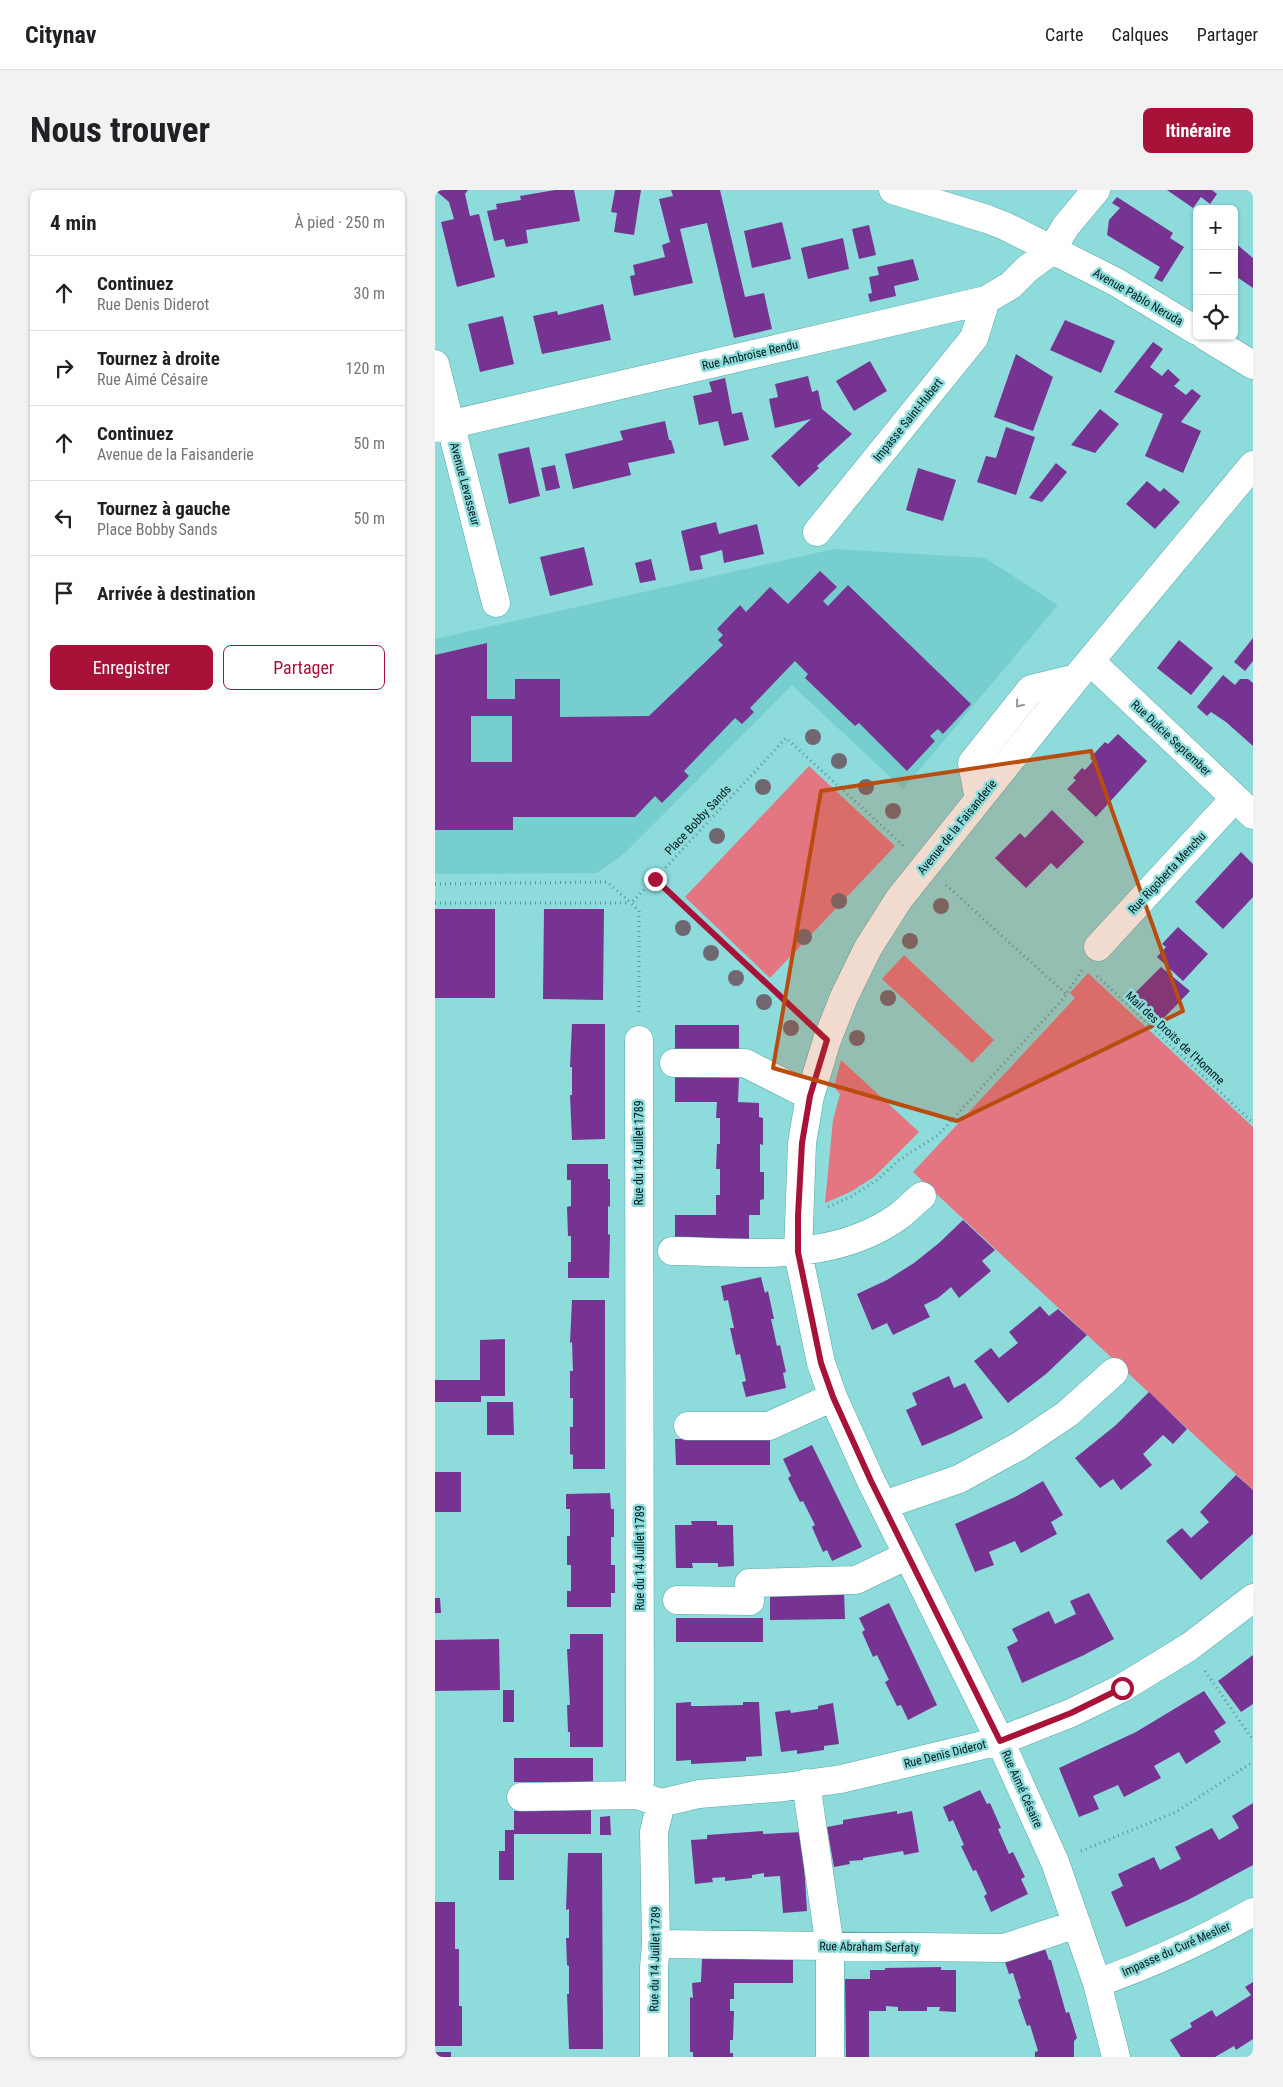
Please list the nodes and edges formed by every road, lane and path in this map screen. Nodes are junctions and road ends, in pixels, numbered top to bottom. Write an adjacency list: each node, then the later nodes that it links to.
1 (893, 190): 3 (street, Avenue Pablo Neruda)
2 (1096, 190): 3 (street)
3 (1051, 251): 4 (street, Rue Ambroise Rendu); 5 (street, Avenue Pablo Neruda)
4 (986, 300): 9 (street, Rue Ambroise Rendu); 11 (street, Impasse Saint-Hubert)
5 (1193, 329)
6 (1212, 340): 8 (street)
7 (435, 364): 9 (street, Avenue Levasseur)
8 (1253, 365)
9 (442, 426): 12 (street, Avenue Levasseur)
10 (1253, 465): 13 (street, Avenue de la Faisanderie)
11 (817, 532)
12 (496, 603)
13 (1083, 670): 14 (street, Rue Dulcie September); 15 (street, Avenue de la Faisanderie)
14 (1244, 807): 20 (street, Rue Rigoberta Menchu)
15 (925, 866): 16 (path, Place Bobby Sands); 21 (path); 23 (street, Avenue de la Faisanderie)
16 (655, 879): 19 (path); 23 (path)
17 (435, 884): 19 (path)
18 (435, 903): 19 (path)
19 (631, 903): 22 (path)
20 (1092, 956): 21 (path); 26 (path, Mail des Droits de l'Homme)
21 (1066, 994): 28 (path)
22 (639, 1040): 44 (street, Rue du 14 Juillet 1789)
23 (827, 1040): 25 (street, Avenue de la Faisanderie)
24 (674, 1063): 25 (street)
25 (810, 1096): 28 (street, Avenue de la Faisanderie)
26 (1253, 1123)
27 (922, 1196): 30 (street)
28 (798, 1216): 30 (street, Avenue de la Faisanderie)
29 (672, 1251): 30 (street)
30 (798, 1252): 32 (street, Rue Aimé Césaire)
31 (1114, 1372): 34 (street)
32 (833, 1397): 33 (street); 34 (street, Rue Aimé Césaire)
33 (688, 1426)
34 (884, 1506): 35 (street, Rue Aimé Césaire)
35 (908, 1555): 37 (street); 40 (street, Rue Aimé Césaire)
36 (1253, 1598): 38 (street, Rue Denis Diderot)
37 (677, 1600)
38 (1189, 1647): 39 (path); 40 (street, Rue Denis Diderot)
39 (1253, 1740)
40 (1000, 1741): 42 (street, Rue Denis Diderot); 45 (street, Rue Aimé Césaire)
41 (1253, 1762): 45 (path)
42 (806, 1783): 44 (street, Rue Denis Diderot); 49 (street)
43 (521, 1797): 44 (street, Rue Denis Diderot)
44 (649, 1799): 48 (street, Rue du 14 Juillet 1789)
45 (1055, 1862): 47 (street, Rue Aimé Césaire)
46 (1253, 1912): 50 (street, Impasse du Curé Meslier)
47 (1077, 1924): 49 (street, Rue Abraham Serfaty); 50 (street, Rue Aimé Césaire)
48 (656, 1944): 49 (street, Rue Abraham Serfaty); 51 (street, Rue du 14 Juillet 1789)
49 (830, 1947): 52 (street)
50 (1097, 1983): 53 (street, Rue Aimé Césaire)
51 (654, 2057)
52 (829, 2057)
53 (1116, 2057)

